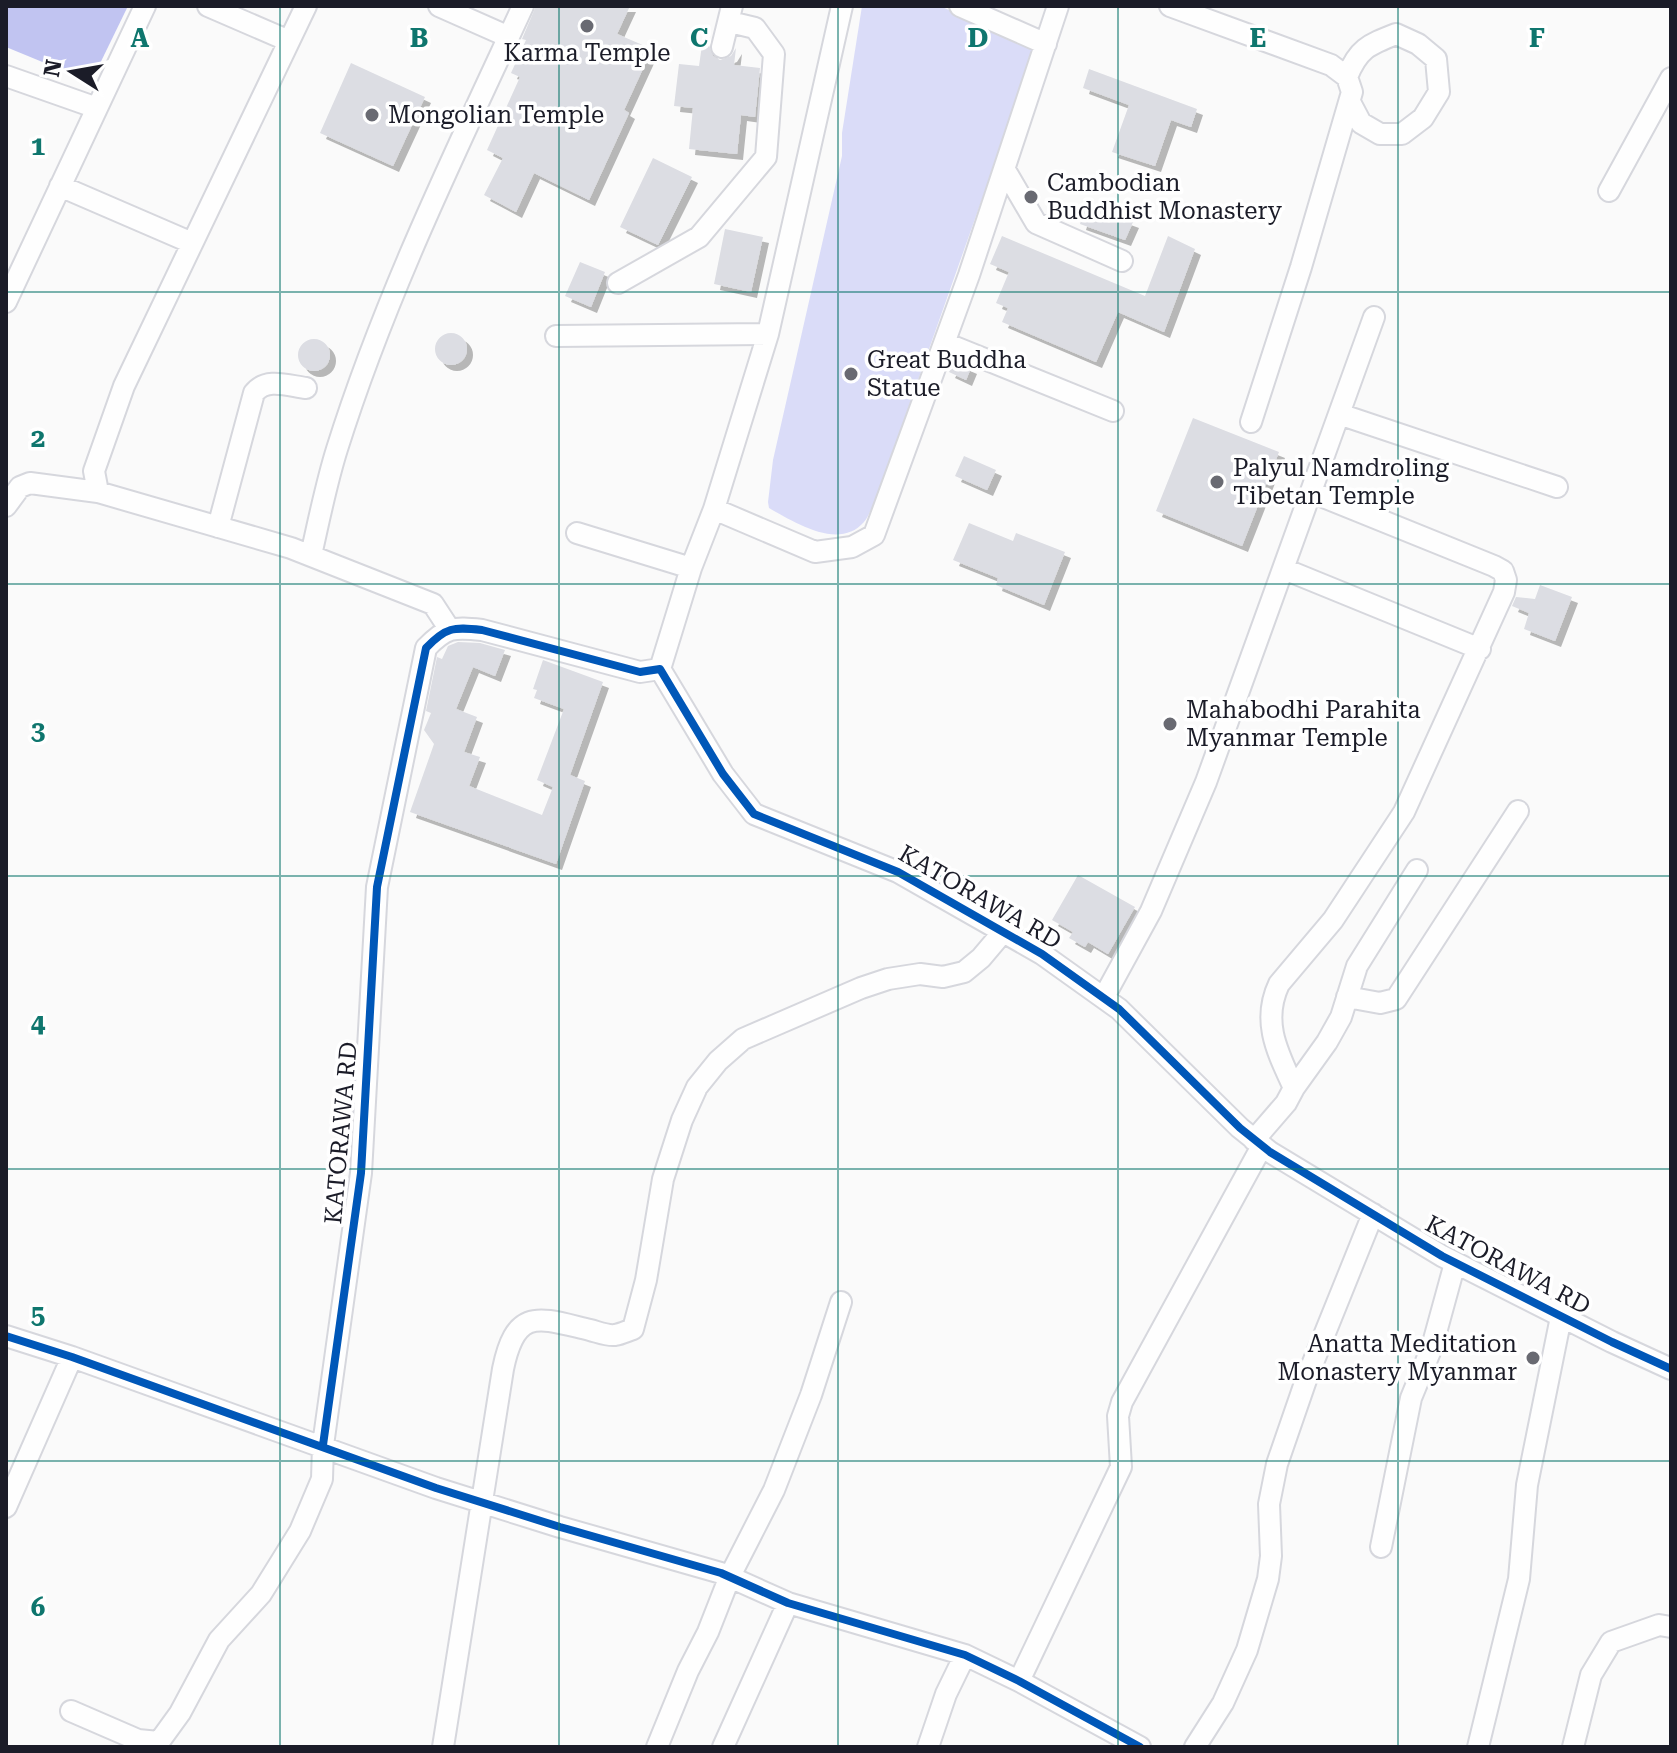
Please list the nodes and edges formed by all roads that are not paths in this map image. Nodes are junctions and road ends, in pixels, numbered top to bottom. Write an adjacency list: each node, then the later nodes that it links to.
1 (145, 6): 19 (street)
2 (208, 6): 12 (street)
3 (306, 6): 12 (street)
4 (439, 6): 11 (street)
5 (523, 6): 11 (street)
6 (842, 6): 28 (street)
7 (960, 6): 13 (street)
8 (1058, 6): 13 (street)
9 (1170, 6): 16 (street)
10 (731, 14): 14 (street); 25 (street)
11 (509, 37): 42 (street)
12 (289, 41): 23 (street)
13 (1046, 44): 20 (street)
14 (722, 47)
15 (6, 76): 19 (street)
16 (1347, 77): 18 (street); 18 (street)
17 (1671, 78): 22 (street)
18 (1351, 104): 34 (street)
19 (97, 108): 21 (street)
20 (1005, 170): 24 (street); 30 (street)
21 (60, 186): 23 (street); 26 (street)
22 (1609, 191)
23 (192, 243): 36 (street)
24 (1122, 261)
25 (618, 283)
26 (6, 302)
27 (1374, 317): 33 (street)
28 (768, 334): 29 (street); 39 (street)
29 (556, 336)
30 (945, 343): 32 (street); 39 (street)
31 (306, 388): 40 (street)
32 (1113, 411)
33 (1339, 414): 35 (street); 37 (street)
34 (1251, 422)
35 (1557, 487)
36 (98, 492): 38 (street); 40 (street)
37 (1311, 492): 44 (street); 46 (street)
38 (6, 506)
39 (714, 509): 43 (street)
40 (218, 527): 42 (street)
41 (577, 533): 43 (street)
42 (311, 555): 45 (street)
43 (691, 568): 47 (street)
44 (1284, 569): 46 (street); 51 (street)
45 (450, 630): 47 (street); 62 (street, KATORAWA RD)
46 (1480, 649): 53 (street)
47 (660, 669): 50 (street, KATORAWA RD)
48 (1518, 811): 52 (street)
49 (1417, 870): 52 (street)
50 (1003, 932): 51 (street, KATORAWA RD); 63 (street)
51 (1104, 997): 54 (street, KATORAWA RD)
52 (1347, 997): 53 (street)
53 (1294, 1088): 54 (street)
54 (1258, 1143): 55 (street, KATORAWA RD); 70 (street)
55 (1373, 1214): 56 (street, KATORAWA RD); 78 (street)
56 (1455, 1263): 58 (street, KATORAWA RD); 65 (street)
57 (841, 1302): 66 (street)
58 (1561, 1317): 61 (street, KATORAWA RD); 72 (street)
59 (6, 1336): 60 (street)
60 (72, 1357): 62 (street); 64 (street)
61 (1671, 1369)
62 (323, 1445): 63 (street); 71 (street, KATORAWA RD)
63 (482, 1503): 66 (street); 73 (street)
64 (6, 1507)
65 (1381, 1547)
66 (730, 1576): 67 (street); 74 (street)
67 (788, 1603): 69 (street); 75 (street)
68 (1671, 1627): 79 (street)
69 (965, 1655): 70 (street); 76 (street)
70 (1019, 1681): 77 (street)
71 (71, 1711)
72 (1484, 1745)
73 (443, 1747)
74 (657, 1747)
75 (723, 1747)
76 (928, 1747)
77 (1140, 1747)
78 (1195, 1747)
79 (1573, 1747)

